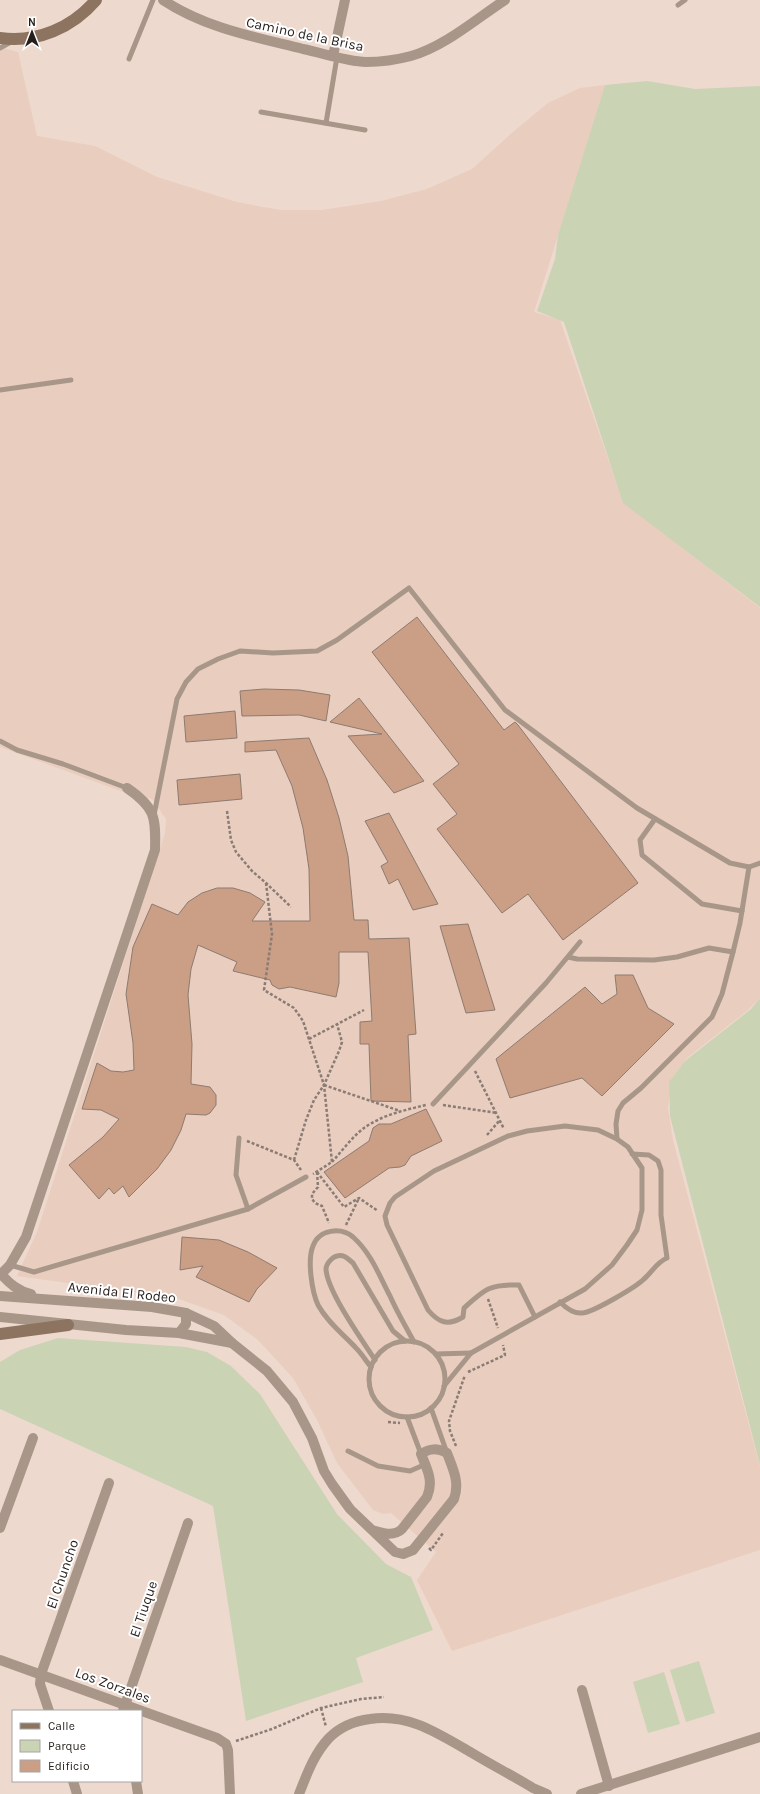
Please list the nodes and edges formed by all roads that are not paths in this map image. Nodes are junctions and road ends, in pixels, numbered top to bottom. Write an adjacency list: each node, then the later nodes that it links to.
1 (96, 0): 9 (street)
2 (153, 0): 12 (lane)
3 (163, 0): 11 (street, Camino de la Brisa)
4 (345, 0): 11 (street)
5 (504, 0): 11 (street, Camino de la Brisa)
6 (684, 0): 7 (lane)
7 (678, 5)
8 (0, 38): 9 (street)
9 (16, 39): 10 (lane)
10 (0, 48)
11 (335, 56): 14 (lane)
12 (128, 59)
13 (261, 112): 14 (lane)
14 (326, 123): 15 (lane)
15 (365, 130)
16 (71, 380): 17 (lane)
17 (0, 390)
18 (0, 741): 19 (lane)
19 (127, 788): 20 (street)
20 (154, 817): 21 (lane); 34 (street)
21 (655, 819): 23 (lane); 24 (lane)
22 (760, 863): 23 (lane)
23 (749, 867): 24 (lane)
24 (742, 911): 26 (lane)
25 (580, 942): 27 (lane)
26 (733, 952): 27 (lane); 30 (lane)
27 (568, 957): 28 (lane)
28 (433, 1104)
29 (239, 1138): 33 (lane)
30 (617, 1139): 31 (lane); 41 (lane)
31 (632, 1154): 38 (lane); 38 (lane)
32 (306, 1177): 33 (lane)
33 (248, 1209): 34 (lane)
34 (10, 1265): 35 (street)
35 (0, 1275): 37 (street)
36 (0, 1296): 37 (street, Avenida El Rodeo)
37 (54, 1300): 39 (street, Avenida El Rodeo)
38 (560, 1302): 41 (lane)
39 (186, 1313): 43 (street); 47 (street, Avenida El Rodeo)
40 (0, 1317): 42 (street, Avenida El Rodeo)
41 (535, 1317): 48 (lane)
42 (68, 1325): 43 (street, Avenida El Rodeo); 44 (street)
43 (179, 1333): 47 (street, Avenida El Rodeo)
44 (0, 1334)
45 (405, 1341): 46 (lane); 50 (lane); 50 (lane)
46 (414, 1342): 49 (lane); 51 (lane)
47 (232, 1343): 63 (street, Avenida El Rodeo)
48 (471, 1353): 49 (lane); 52 (lane)
49 (436, 1354): 52 (lane)
50 (375, 1360): 51 (lane)
51 (371, 1368): 54 (lane)
52 (444, 1386): 53 (lane)
53 (431, 1408): 54 (lane); 57 (lane)
54 (407, 1417): 58 (lane)
55 (33, 1438): 62 (street)
56 (348, 1452): 59 (lane)
57 (447, 1453): 58 (street); 63 (street, Avenida El Rodeo)
58 (422, 1454): 59 (street)
59 (426, 1464): 63 (street)
60 (109, 1483): 65 (street, El Chuncho)
61 (188, 1523): 67 (street, El Tiuque)
62 (0, 1528)
63 (372, 1530)
64 (0, 1660): 65 (street, Los Zorzales)
65 (41, 1674): 67 (street, Los Zorzales); 68 (street)
66 (582, 1690): 73 (street)
67 (124, 1708)
68 (49, 1710)
69 (142, 1714): 77 (street, Los Zorzales)
70 (760, 1737): 73 (street)
71 (73, 1782): 75 (street)
72 (136, 1782): 76 (street)
73 (609, 1786): 80 (street)
74 (532, 1791): 78 (street); 79 (street)
75 (77, 1794)
76 (138, 1794)
77 (230, 1794)
78 (299, 1794)
79 (548, 1794)
80 (580, 1794)

